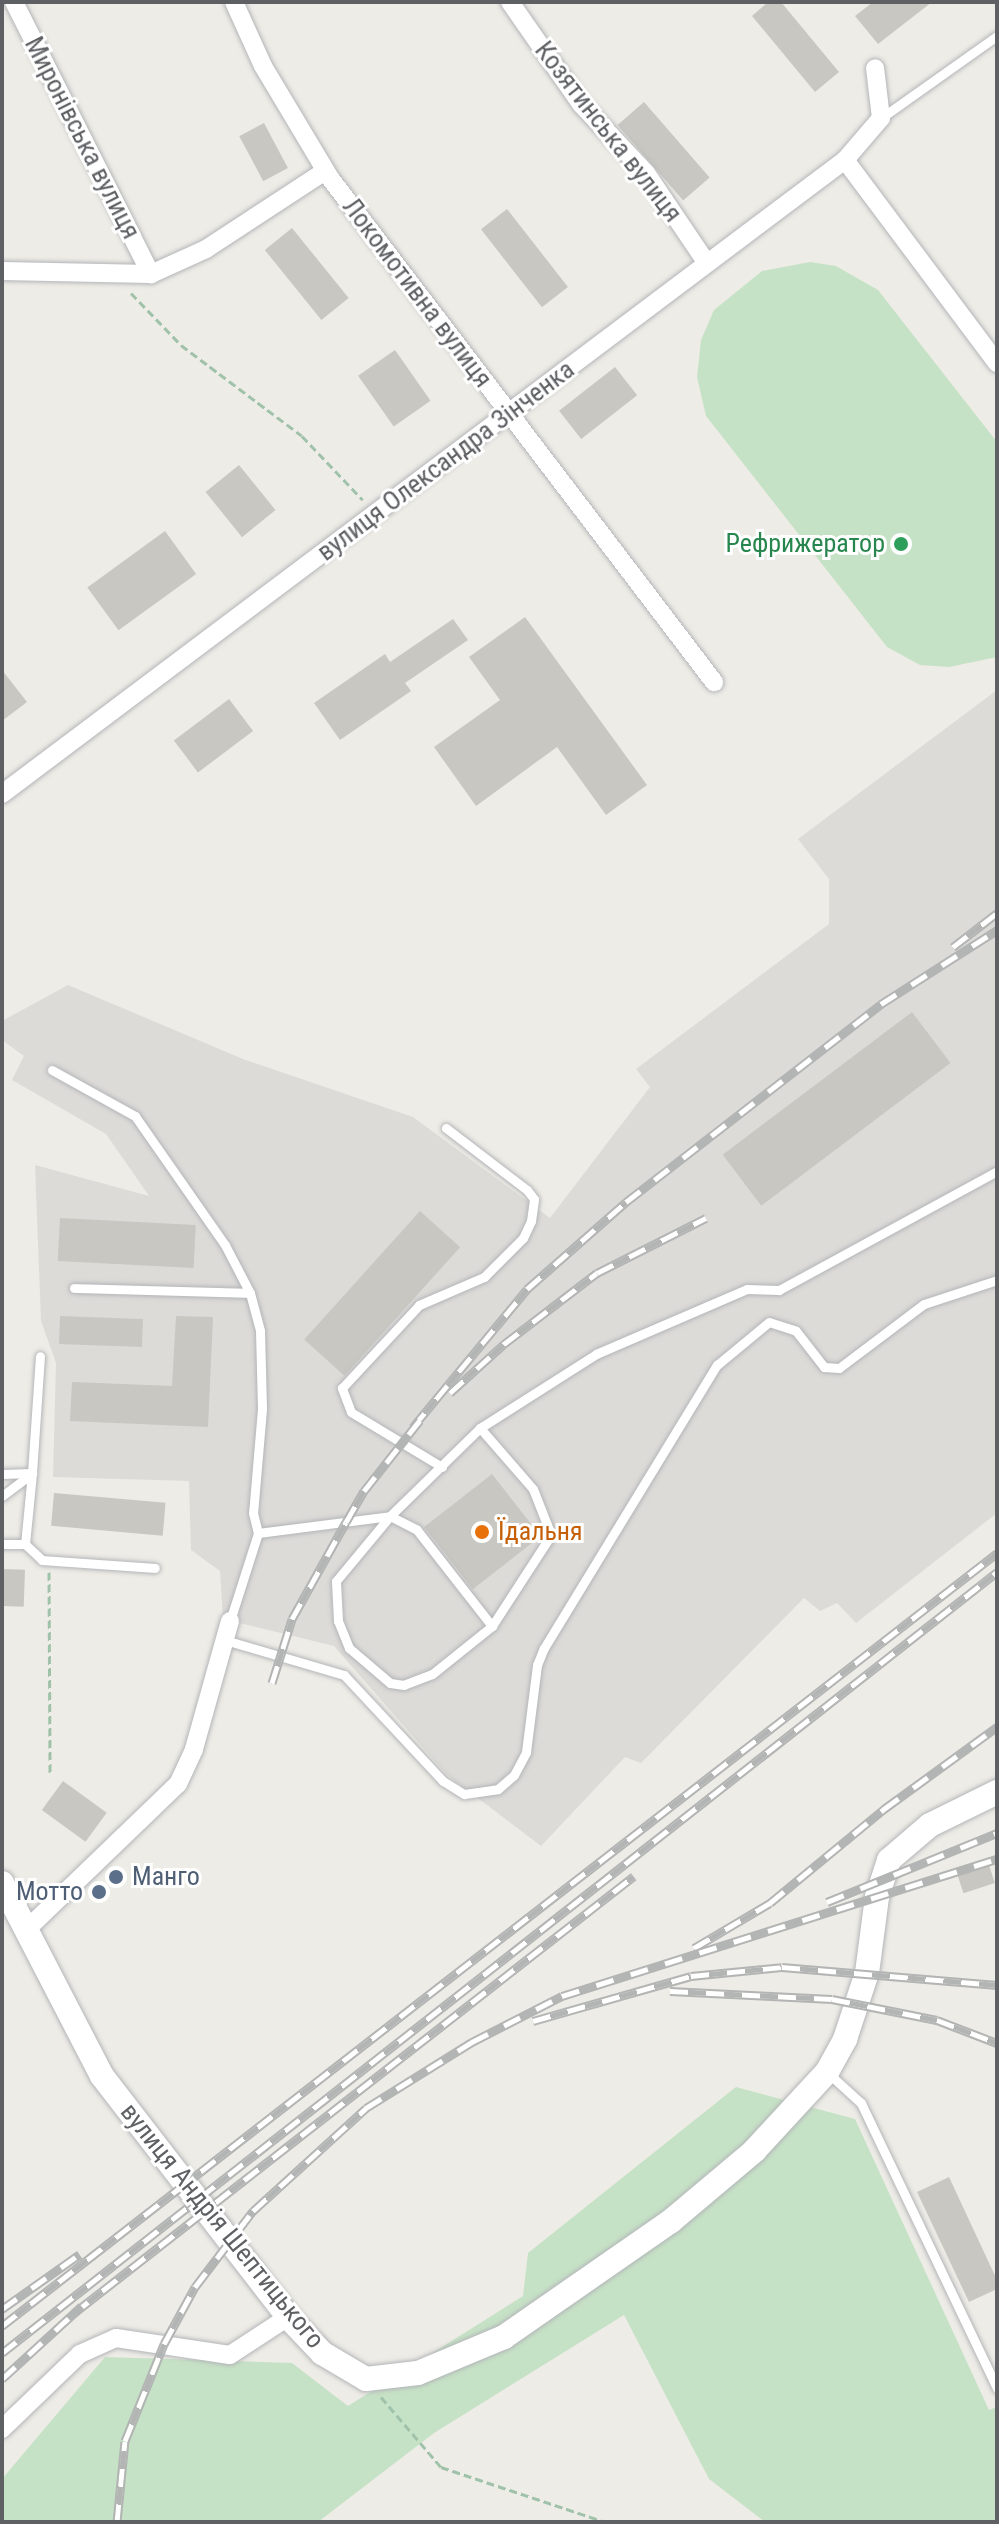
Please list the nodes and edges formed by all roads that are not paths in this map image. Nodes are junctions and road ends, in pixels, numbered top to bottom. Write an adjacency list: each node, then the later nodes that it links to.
1 (14, 2): 11 (street, Миронівська вулиця)
2 (234, 2): 8 (street, Локомотивна вулиця)
3 (510, 2): 9 (street, Козятинська вулиця)
4 (997, 36): 6 (lane)
5 (875, 68): 6 (street)
6 (881, 118): 7 (street, вулиця Олександра Зінченка)
7 (845, 160): 9 (street, вулиця Олександра Зінченка); 12 (street)
8 (325, 171): 11 (street); 13 (street, Локомотивна вулиця)
9 (706, 262): 13 (street, вулиця Олександра Зінченка)
10 (2, 271): 11 (street)
11 (151, 274)
12 (997, 363)
13 (510, 415): 14 (street, Локомотивна вулиця); 15 (street, вулиця Олександра Зінченка)
14 (714, 682)
15 (2, 794)
16 (52, 1070): 21 (lane)
17 (446, 1128): 24 (lane)
18 (997, 1171): 23 (lane)
19 (997, 1280): 35 (lane)
20 (74, 1288): 21 (lane)
21 (249, 1293): 29 (lane)
22 (40, 1356): 25 (lane)
23 (480, 1428): 24 (lane); 34 (lane)
24 (442, 1467): 28 (lane)
25 (32, 1473): 26 (lane); 27 (lane); 31 (lane)
26 (2, 1474)
27 (2, 1496)
28 (390, 1516): 29 (lane); 34 (lane); 34 (lane)
29 (258, 1533): 33 (lane)
30 (2, 1544): 31 (lane)
31 (25, 1544): 32 (lane)
32 (155, 1568)
33 (230, 1621): 35 (street)
34 (492, 1626)
35 (225, 1640): 38 (street)
36 (997, 1792): 39 (main road)
37 (2, 1883): 38 (main road, вулиця Андрія Шептицького)
38 (25, 1931): 40 (main road, вулиця Андрія Шептицького)
39 (827, 2072): 40 (main road, вулиця Андрія Шептицького); 41 (lane)
40 (288, 2317): 42 (street)
41 (997, 2388)
42 (2, 2429)

